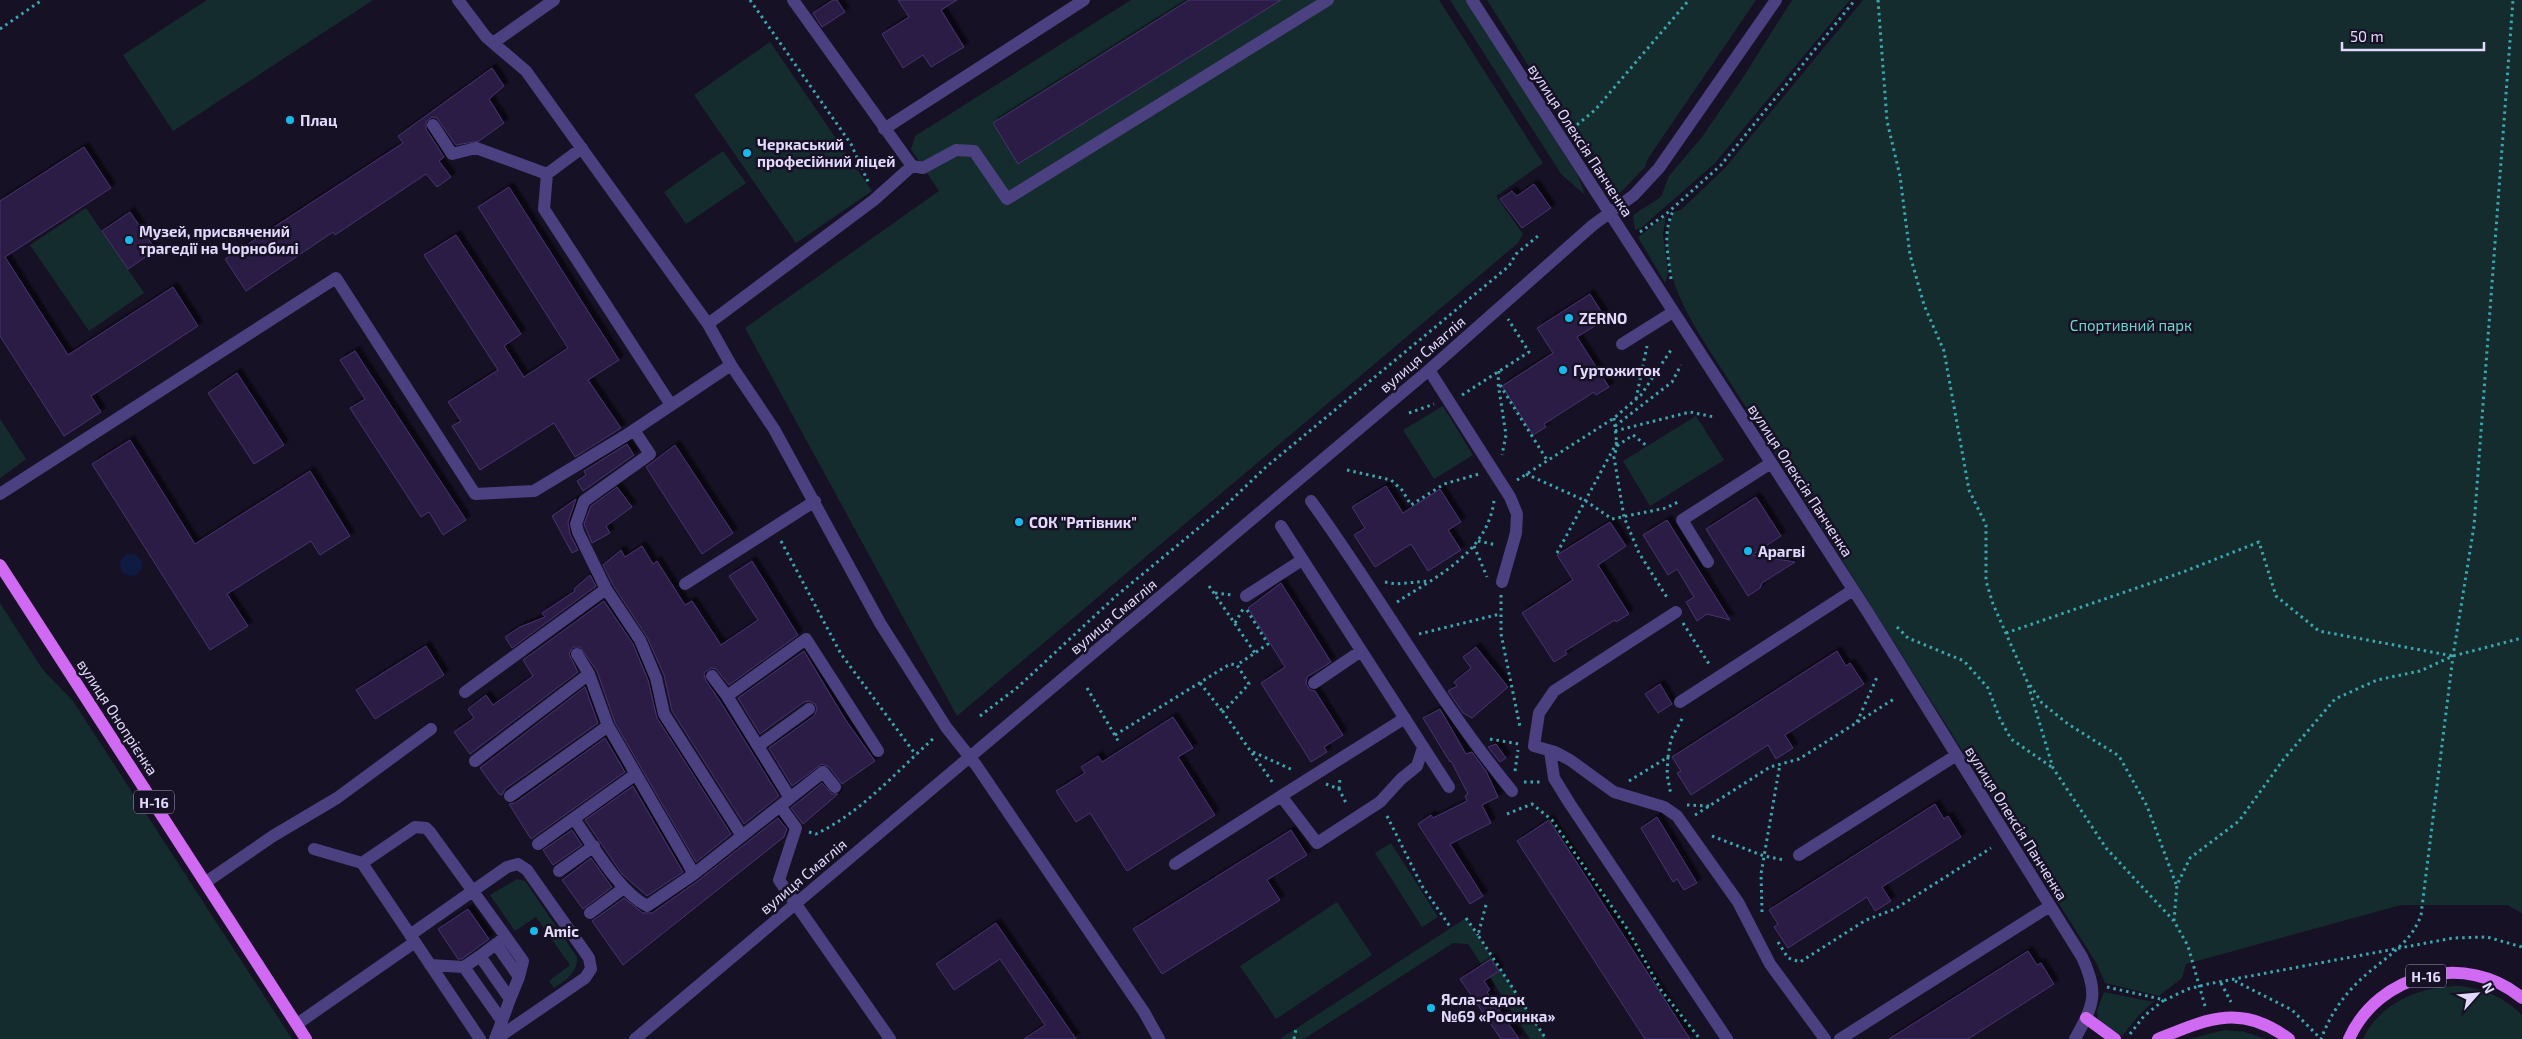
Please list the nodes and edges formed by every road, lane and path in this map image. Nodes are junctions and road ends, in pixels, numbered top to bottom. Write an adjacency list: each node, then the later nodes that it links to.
1 (42, 0): 14 (path)
2 (458, 0): 15 (street)
3 (554, 0): 15 (street)
4 (750, 0): 22 (path)
5 (1084, 0): 17 (street)
6 (1328, 0): 20 (street)
7 (1472, 0): 18 (street, вулиця Олексія Панченка)
8 (1689, 0): 18 (path)
9 (1776, 0): 24 (street, вулиця Смаглія)
10 (1855, 0): 23 (path)
11 (1878, 0): 77 (path)
12 (2513, 0): 83 (path)
13 (798, 2): 17 (street)
14 (0, 29)
15 (493, 43): 19 (street)
16 (433, 125): 21 (street)
17 (884, 129): 20 (street)
18 (1561, 138): 24 (street, вулиця Олексія Панченка)
19 (582, 148): 21 (street); 29 (street)
20 (912, 166): 22 (street)
21 (547, 174): 40 (street)
22 (876, 198): 29 (street)
23 (1676, 206): 26 (path); 27 (path)
24 (1608, 212): 26 (street, вулиця Олексія Панченка); 35 (street, вулиця Смаглія)
25 (1538, 236): 100 (path)
26 (1627, 240): 27 (street, вулиця Олексія Панченка)
27 (1673, 312): 30 (street); 49 (street, вулиця Олексія Панченка)
28 (1506, 316): 36 (path)
29 (708, 324): 33 (street)
30 (1646, 329): 31 (street); 38 (path)
31 (1622, 344)
32 (1672, 350): 38 (path)
33 (731, 365): 40 (street); 55 (street)
34 (1681, 365): 43 (path)
35 (1429, 370): 39 (street); 116 (street, вулиця Смаглія)
36 (1499, 371): 37 (path); 39 (path)
37 (1498, 383): 48 (path); 52 (path)
38 (1636, 399): 42 (path)
39 (1450, 402): 52 (street)
40 (671, 405): 44 (street)
41 (1714, 417): 45 (path)
42 (1614, 418): 43 (path); 48 (path)
43 (1615, 426): 45 (path)
44 (634, 430): 53 (street); 70 (street)
45 (1616, 431): 46 (path)
46 (1617, 444): 47 (path); 57 (path); 58 (path)
47 (1647, 446)
48 (1547, 461): 51 (path)
49 (1771, 462): 63 (street); 71 (street, вулиця Олексія Панченка)
50 (1348, 470): 52 (path)
51 (1526, 474): 52 (path); 57 (path)
52 (1499, 479): 66 (path); 67 (street)
53 (0, 494)
54 (1682, 500): 58 (path)
55 (815, 501): 60 (street); 104 (street)
56 (1311, 501): 65 (street)
57 (1586, 501): 58 (path); 61 (path)
58 (1624, 517): 74 (path)
59 (1280, 526): 62 (street)
60 (773, 527): 68 (street); 115 (path)
61 (1557, 553)
62 (1302, 560): 72 (street); 80 (street)
63 (1708, 562)
64 (0, 565): 149 (main road, вулиця Онопрієнка / Н-16)
65 (1364, 577): 66 (path); 73 (street)
66 (1429, 581): 73 (path)
67 (1502, 582): 75 (path)
68 (685, 584)
69 (1209, 586): 81 (path)
70 (606, 588): 93 (street); 138 (street)
71 (1853, 590): 88 (street); 117 (street, вулиця Олексія Панченка)
72 (1245, 601): 81 (path)
73 (1386, 609): 78 (street)
74 (1676, 612): 88 (path); 111 (street)
75 (1501, 614): 78 (path); 109 (path)
76 (1891, 622): 121 (path)
77 (2006, 632): 83 (path); 89 (path)
78 (1404, 638): 107 (street)
79 (2522, 638): 83 (path)
80 (1361, 651): 91 (street); 101 (street)
81 (1255, 653): 84 (path)
82 (576, 654): 85 (street)
83 (2453, 656): 150 (path); 165 (path)
84 (1237, 665): 90 (path); 99 (path)
85 (589, 674): 103 (street); 119 (street)
86 (1878, 675): 102 (path)
87 (712, 676): 95 (street)
88 (1718, 678): 94 (street)
89 (2027, 681): 121 (path); 150 (path)
90 (1200, 682): 99 (path); 106 (path)
91 (1314, 683)
92 (1087, 688): 106 (path)
93 (465, 692)
94 (1696, 692): 97 (street); 118 (path)
95 (727, 696): 110 (street); 113 (street)
96 (1894, 699): 102 (path)
97 (1680, 702)
98 (809, 709): 110 (street)
99 (1223, 712): 129 (path)
100 (980, 716)
101 (1405, 718): 112 (street); 129 (street)
102 (1857, 723): 120 (path)
103 (608, 726): 122 (street); 128 (street)
104 (946, 727): 115 (path); 116 (street)
105 (431, 729): 149 (street)
106 (1115, 735): 108 (path)
107 (1468, 735): 109 (path); 126 (street)
108 (1120, 744)
109 (1519, 744): 111 (path); 126 (path)
110 (758, 746): 130 (street)
111 (1534, 746): 114 (street)
112 (1424, 748): 125 (street); 131 (street)
113 (878, 751)
114 (1550, 751): 123 (street); 127 (street)
115 (916, 754): 136 (path)
116 (969, 755): 153 (street, вулиця Смаглія); 190 (street)
117 (1955, 756): 143 (street); 155 (street, вулиця Олексія Панченка)
118 (1668, 757): 127 (path); 132 (path)
119 (475, 761)
120 (1780, 764): 133 (path); 144 (path)
121 (2053, 768): 159 (path)
122 (636, 774): 135 (street); 148 (street)
123 (1556, 780): 126 (path); 194 (street)
124 (835, 787): 130 (street)
125 (1449, 787)
126 (1513, 787)
127 (1614, 792): 137 (street)
128 (510, 796)
129 (1281, 796): 131 (street); 146 (street)
130 (785, 802): 136 (street); 138 (street)
131 (1380, 802): 160 (path)
132 (1674, 805)
133 (1709, 806)
134 (1507, 814): 193 (path)
135 (574, 819): 139 (street); 140 (street)
136 (796, 828): 153 (street)
137 (1691, 834): 144 (path); 195 (street)
138 (742, 836): 148 (street)
139 (538, 844)
140 (594, 846): 147 (street); 151 (street)
141 (1991, 848): 167 (path)
142 (314, 849): 145 (street)
143 (1799, 855): 144 (path)
144 (1764, 856): 158 (path)
145 (362, 864): 152 (street); 162 (street)
146 (1175, 864)
147 (559, 871)
148 (694, 874): 151 (street)
149 (206, 882): 181 (main road, вулиця Онопрієнка / Н-16)
150 (2176, 885): 159 (path)
151 (624, 888): 156 (street)
152 (473, 891): 162 (street); 163 (street); 187 (street)
153 (796, 903): 188 (street, вулиця Смаглія); 189 (street)
154 (1486, 905): 161 (path)
155 (2050, 906): 171 (street, вулиця Олексія Панченка); 196 (street)
156 (590, 914)
157 (1466, 918): 161 (path)
158 (1764, 918)
159 (2174, 921): 173 (path)
160 (1451, 928)
161 (1478, 935): 192 (path)
162 (412, 939): 168 (street); 181 (street)
163 (501, 941): 166 (street); 175 (street)
164 (2522, 947): 165 (path)
165 (2398, 948): 170 (path); 200 (path)
166 (480, 956): 169 (street); 175 (street)
167 (1804, 960)
168 (430, 965): 169 (street); 186 (street)
169 (464, 967): 180 (street)
170 (2234, 981): 172 (path); 200 (path)
171 (2092, 983): 176 (path); 178 (street)
172 (2221, 983): 173 (path); 177 (path)
173 (2200, 986): 176 (path); 179 (path)
174 (2522, 998): 201 (main road, Н-16)
175 (510, 999): 180 (street)
176 (2165, 1000): 184 (path)
177 (2233, 1017): 179 (main road); 199 (main road)
178 (2086, 1018): 184 (main road); 197 (street)
179 (2209, 1019): 183 (main road)
180 (502, 1021): 187 (street)
181 (297, 1024): 185 (main road, вулиця Онопрієнка / Н-16)
182 (1296, 1028): 191 (path)
183 (2177, 1035): 198 (main road)
184 (2121, 1038)
185 (306, 1039)
186 (480, 1039)
187 (496, 1039)
188 (635, 1039)
189 (890, 1039)
190 (1159, 1039)
191 (1294, 1039)
192 (1546, 1039)
193 (1700, 1039)
194 (1727, 1039)
195 (1825, 1039)
196 (1840, 1039)
197 (2075, 1039)
198 (2158, 1039)
199 (2289, 1039)
200 (2321, 1039)
201 (2349, 1039)

